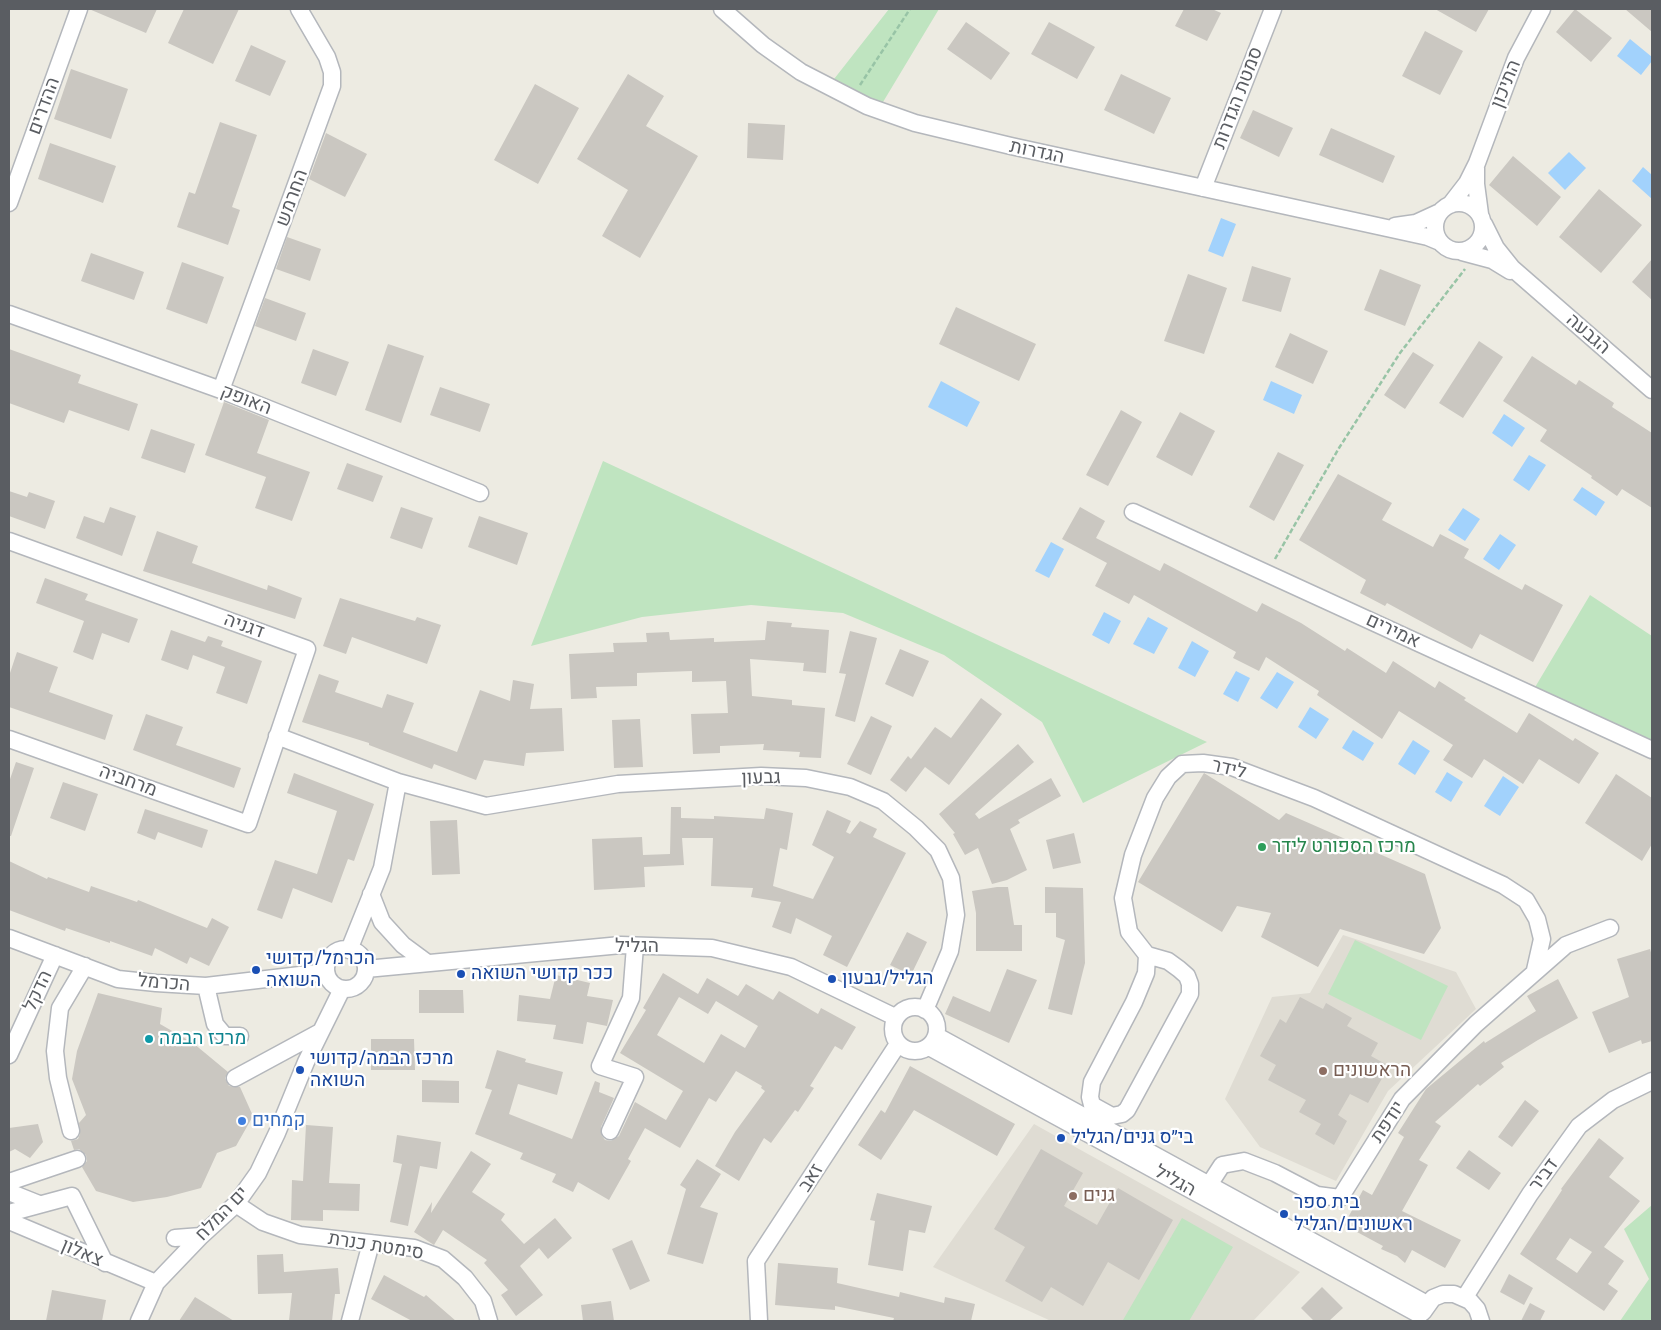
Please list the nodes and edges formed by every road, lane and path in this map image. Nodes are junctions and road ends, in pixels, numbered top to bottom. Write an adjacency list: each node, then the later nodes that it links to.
1 (80, 9): 10 (street, ההדרים)
2 (299, 9): 18 (street, החרמש)
3 (722, 9): 7 (street, הגדרות)
4 (910, 9): 7 (path)
5 (1273, 9): 9 (street, סמטת הגדרות)
6 (1542, 9): 8 (street, התיכון)
7 (852, 99): 9 (street, הגדרות)
8 (1477, 163): 11 (street); 12 (street, הגבעה)
9 (1203, 188): 13 (street, הגדרות)
10 (9, 203)
11 (1445, 209): 12 (street); 13 (street, הגדרות); 14 (street)
12 (1482, 219): 15 (street); 16 (street, הגבעה)
13 (1380, 226): 14 (street, הגדרות)
14 (1440, 242): 15 (street)
15 (1468, 254): 16 (street, הגבעה); 23 (path)
16 (1523, 278): 19 (street, הגבעה)
17 (9, 314): 18 (street, האופק)
18 (221, 390): 20 (street, האופק)
19 (1652, 390)
20 (480, 493)
21 (1133, 512): 23 (street, אמירים)
22 (9, 541): 24 (street, דגניה)
23 (1267, 573): 26 (street, אמירים)
24 (277, 736): 27 (street, גבעון); 28 (street, דגניה)
25 (9, 739): 28 (street, מרחביה)
26 (1652, 750)
27 (398, 782): 29 (street); 43 (street, גבעון)
28 (248, 824)
29 (371, 894): 33 (street); 36 (street)
30 (1610, 928): 39 (street, יודפת)
31 (9, 938): 34 (street, הכרמל)
32 (635, 946): 36 (street, הגליל); 44 (street, הגליל); 53 (street)
33 (349, 950): 38 (street); 40 (street)
34 (54, 955): 37 (street, הכרמל); 49 (street, הדקל)
35 (1147, 955): 35 (street); 39 (street, לידר)
36 (426, 962): 38 (street, הגליל)
37 (85, 966): 41 (street, הכרמל); 52 (street)
38 (366, 969): 42 (street)
39 (1535, 970): 56 (street, יודפת)
40 (326, 972): 41 (street, הכרמל); 42 (street)
41 (206, 986): 46 (street)
42 (342, 989): 45 (street, ים המלח)
43 (925, 1010): 44 (street); 47 (street)
44 (895, 1017): 48 (street)
45 (320, 1032): 50 (street); 59 (street, ים המלח)
46 (240, 1036)
47 (933, 1041): 48 (street); 56 (street, הגליל); 68 (street, הגליל)
48 (898, 1044): 72 (street, זאב)
49 (9, 1055)
50 (235, 1078)
51 (1652, 1081): 67 (street, דביר)
52 (71, 1131)
53 (610, 1131)
54 (77, 1159): 55 (street)
55 (9, 1182)
56 (1209, 1185): 68 (street, הגליל)
57 (9, 1192): 58 (street)
58 (39, 1204): 60 (street); 65 (street)
59 (236, 1204): 62 (street, ים המלח); 64 (street, סימטת כנרת)
60 (9, 1213)
61 (9, 1221): 65 (street, צאלון)
62 (201, 1236): 63 (street); 66 (street, ים המלח)
63 (176, 1238)
64 (371, 1243): 70 (street); 71 (street, סימטת כנרת)
65 (105, 1263): 66 (street, צאלון)
66 (156, 1283): 69 (street, ים המלח)
67 (1464, 1297): 68 (street); 73 (street)
68 (1422, 1314)
69 (139, 1321)
70 (350, 1321)
71 (490, 1321)
72 (759, 1321)
73 (1481, 1321)

